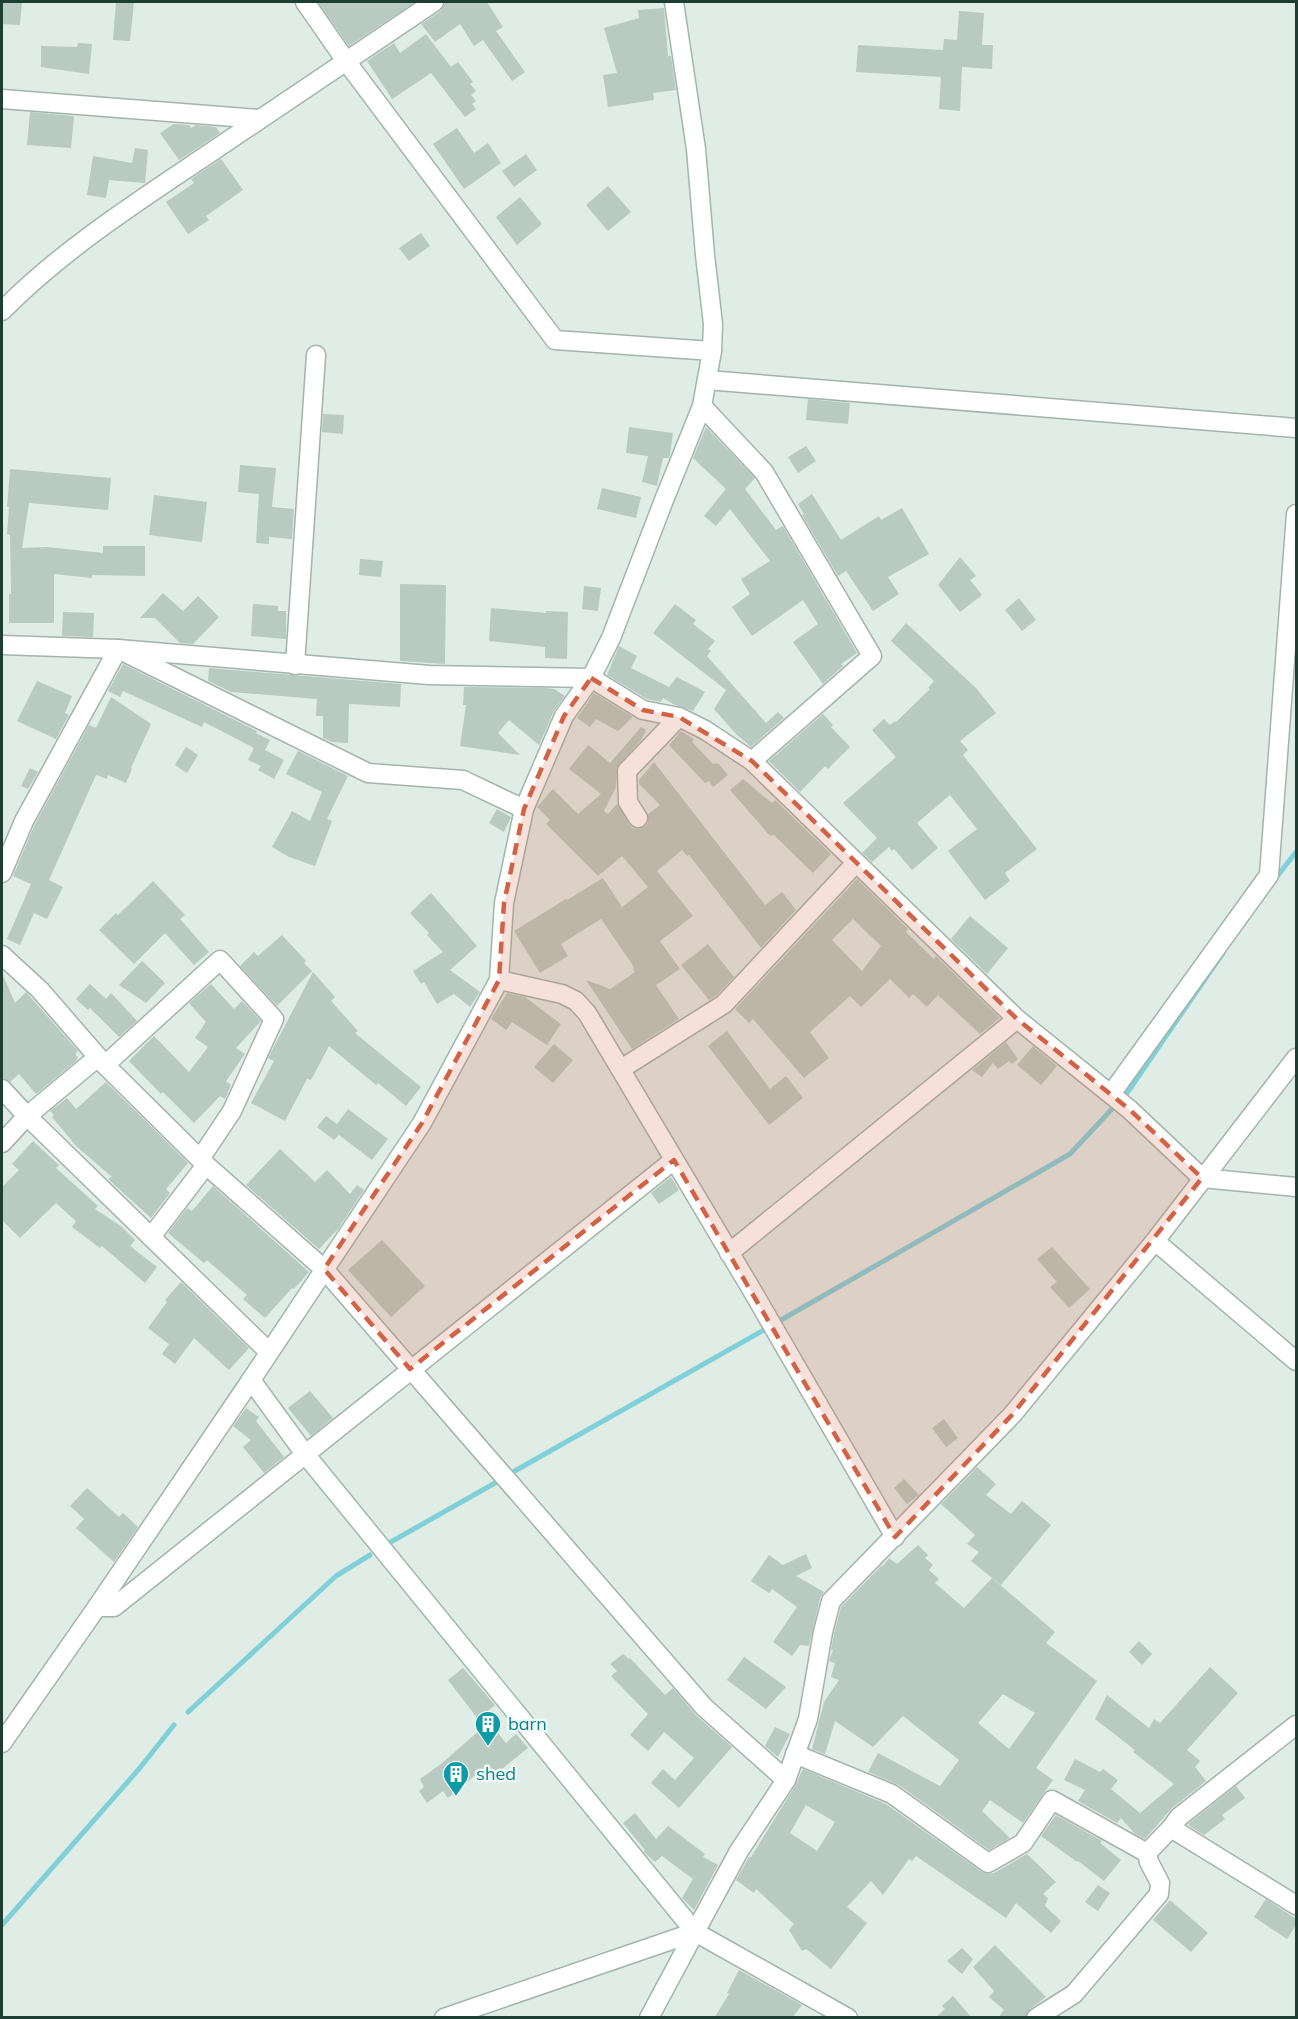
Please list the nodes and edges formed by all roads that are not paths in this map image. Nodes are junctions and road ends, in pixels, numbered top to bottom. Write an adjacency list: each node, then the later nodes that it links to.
1 (305, 2): 4 (street)
2 (434, 2): 4 (street)
3 (674, 2): 8 (street)
4 (346, 62): 6 (street); 8 (street)
5 (2, 99): 6 (street)
6 (260, 119): 7 (street)
7 (2, 311)
8 (712, 351): 10 (street)
9 (316, 355): 16 (street)
10 (707, 380): 11 (street); 12 (street)
11 (702, 406): 17 (street); 20 (street)
12 (1296, 428)
13 (1296, 514): 19 (street)
14 (2, 645): 15 (street)
15 (118, 650): 16 (street); 21 (street); 24 (street)
16 (295, 665): 17 (street)
17 (591, 678): 18 (street); 21 (street)
18 (680, 717): 20 (street); 22 (street)
19 (1288, 736): 32 (street)
20 (752, 761): 23 (street)
21 (524, 809): 26 (street)
22 (638, 818)
23 (855, 864): 27 (street); 30 (street)
24 (2, 873)
25 (2, 955): 29 (street)
26 (500, 980): 30 (street); 42 (street)
27 (1017, 1019): 32 (street); 41 (street)
28 (1296, 1058): 37 (street)
29 (102, 1061): 33 (street); 36 (street); 36 (street)
30 (621, 1069): 35 (street)
31 (2, 1089): 33 (street)
32 (1111, 1094): 37 (street)
33 (27, 1116): 34 (street); 39 (street)
34 (2, 1143)
35 (674, 1160): 41 (street); 45 (street)
36 (203, 1162): 39 (street); 42 (street)
37 (1202, 1178): 38 (street); 40 (street)
38 (1296, 1187)
39 (151, 1237): 43 (street)
40 (1155, 1241): 44 (street); 48 (street)
41 (729, 1253): 48 (street)
42 (324, 1269): 43 (street); 45 (street)
43 (269, 1352): 46 (street)
44 (1296, 1361)
45 (410, 1369): 47 (street); 53 (street)
46 (251, 1380): 47 (street); 49 (street)
47 (305, 1454): 49 (street); 57 (street)
48 (895, 1537): 52 (street)
49 (97, 1607): 51 (street)
50 (1296, 1725): 54 (street)
51 (2, 1743)
52 (795, 1754): 53 (street); 55 (street)
53 (786, 1780): 57 (street)
54 (1171, 1828): 55 (street); 56 (street)
55 (1147, 1853): 61 (street)
56 (1296, 1905)
57 (695, 1932): 58 (street); 59 (street); 60 (street)
58 (444, 2018)
59 (649, 2018)
60 (848, 2018)
61 (1036, 2018)

